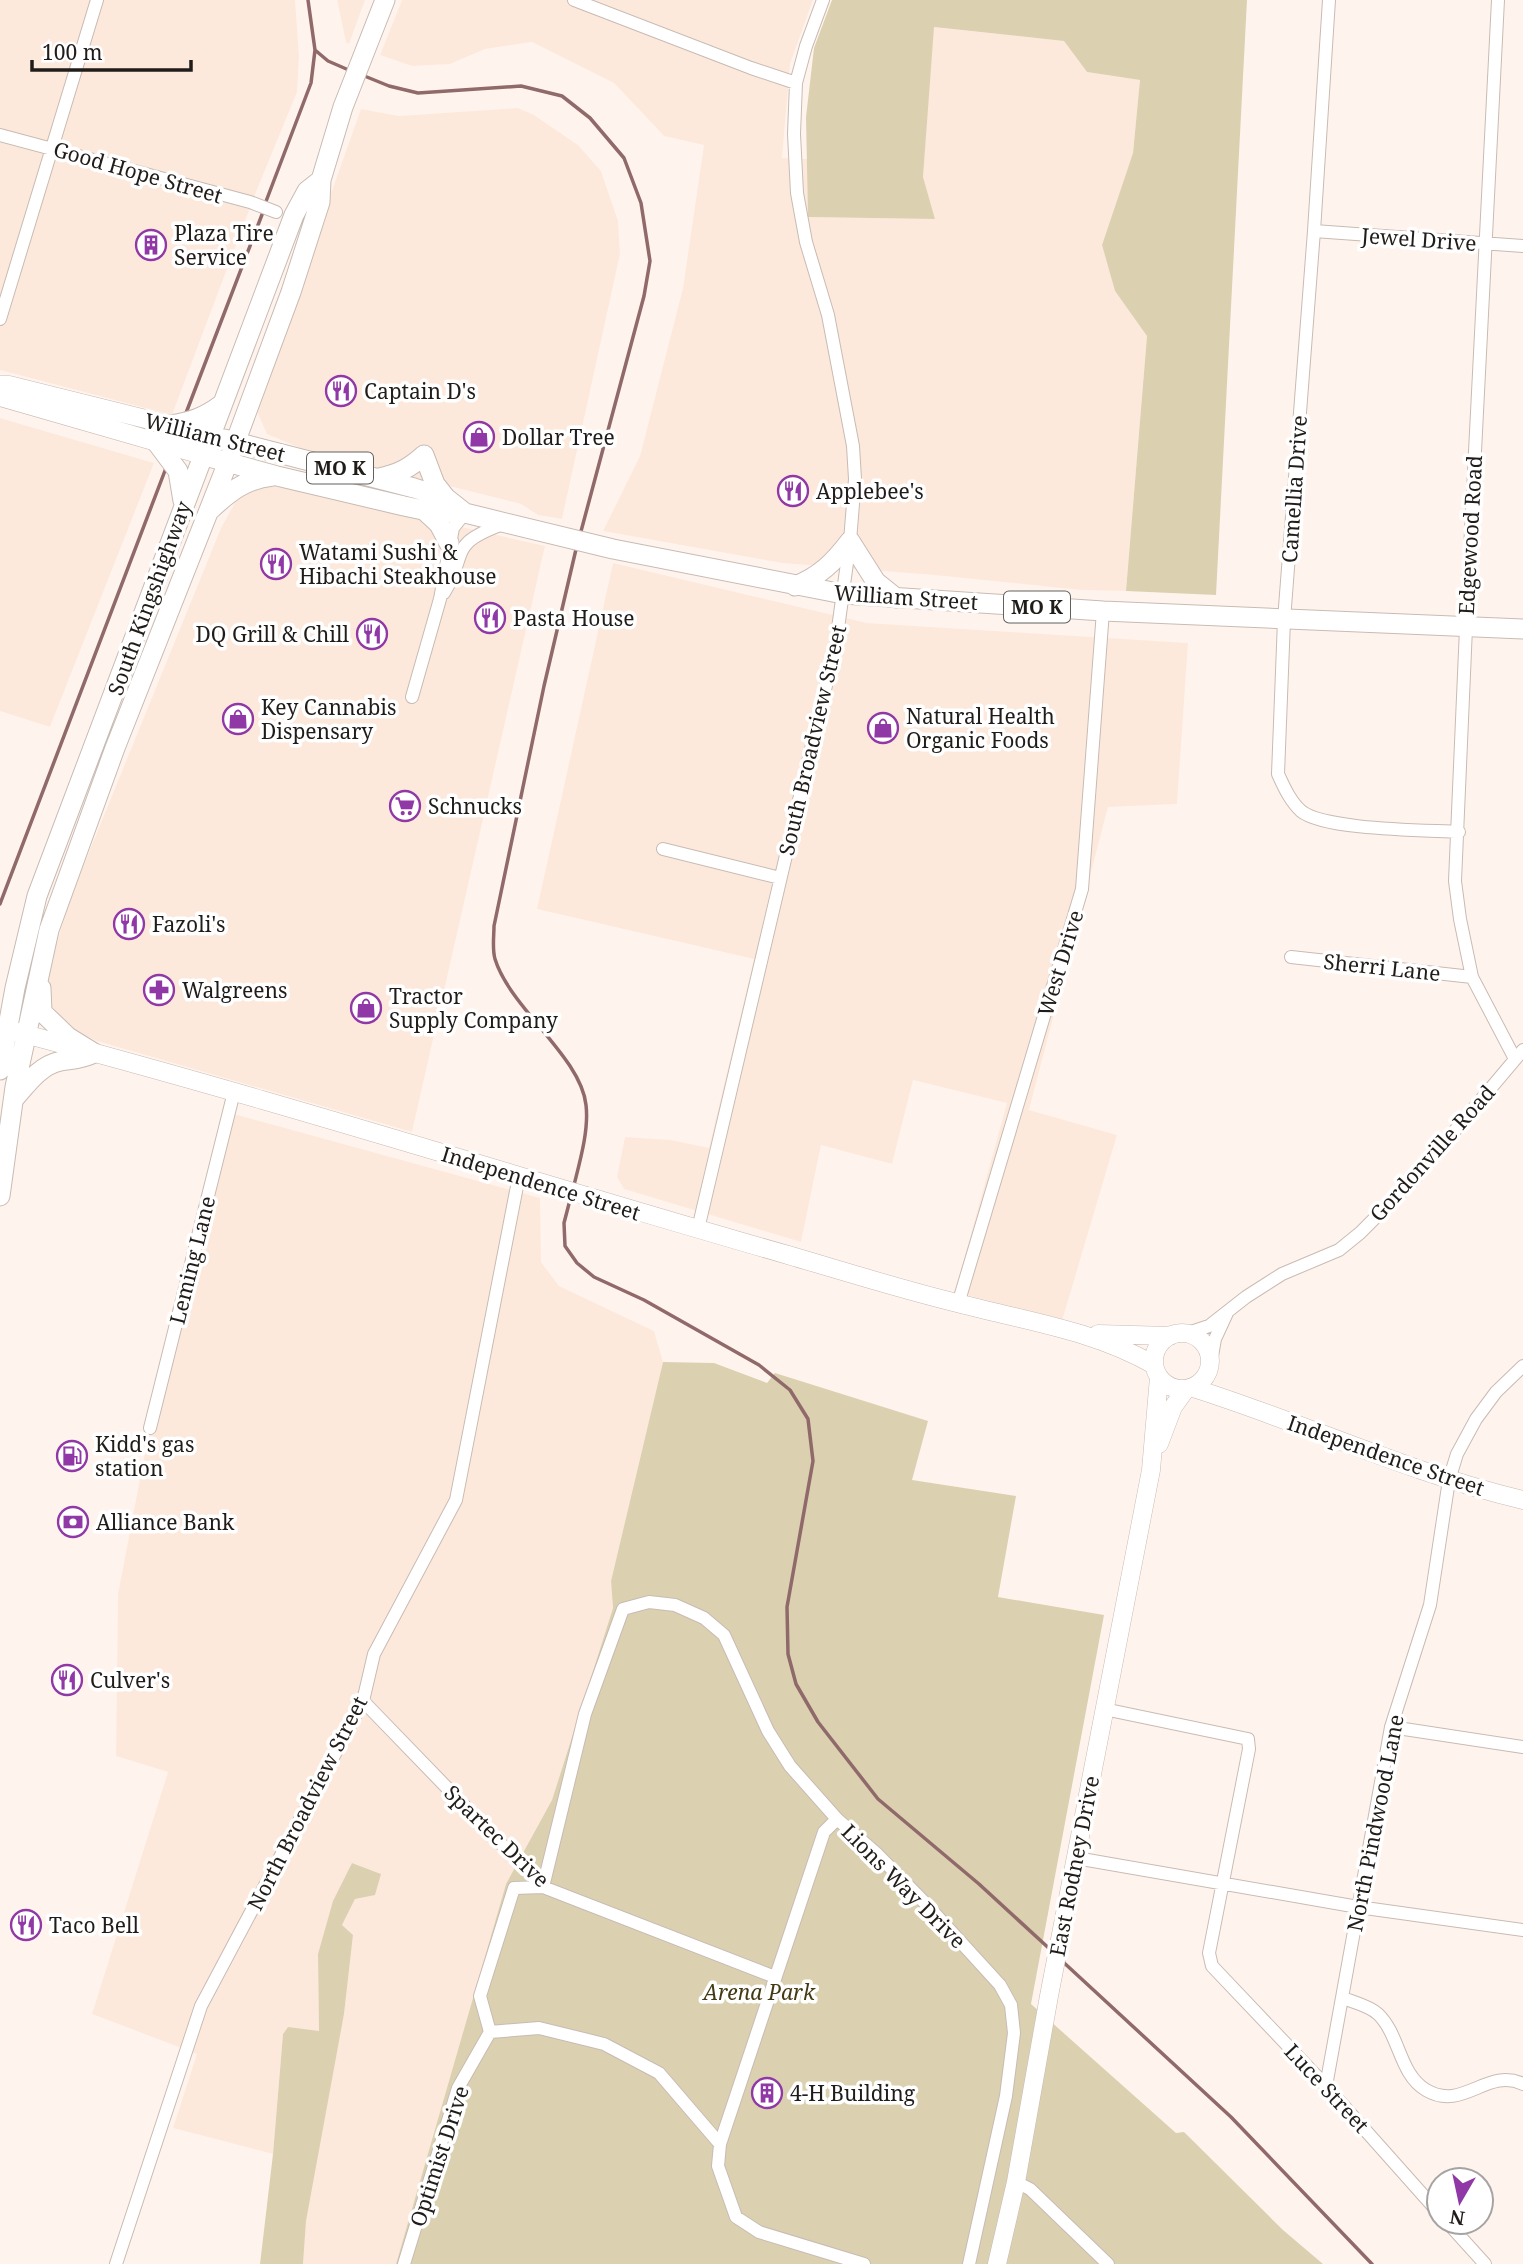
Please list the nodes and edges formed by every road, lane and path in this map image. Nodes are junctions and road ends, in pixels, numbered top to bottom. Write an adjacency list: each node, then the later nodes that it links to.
1 (97, 0): 9 (street)
2 (384, 0): 10 (main road, South Kingshighway)
3 (574, 0): 7 (street)
4 (822, 0): 7 (street, South Broadview Street)
5 (1329, 0): 12 (street, Camellia Drive)
6 (1498, 0): 13 (street, Edgewood Road)
7 (796, 83): 36 (street, South Broadview Street)
8 (0, 135): 9 (street, Good Hope Street)
9 (54, 148): 11 (street, Good Hope Street); 16 (street)
10 (321, 180): 11 (main road, South Kingshighway); 15 (main road, South Kingshighway)
11 (285, 214): 15 (main road); 19 (main road, South Kingshighway)
12 (1314, 231): 13 (street, Jewel Drive); 43 (street, Camellia Drive)
13 (1485, 244): 14 (street, Jewel Drive); 44 (street, Edgewood Road)
14 (1523, 246)
15 (306, 248): 20 (main road, South Kingshighway)
16 (0, 319)
17 (0, 385): 21 (street, William Street)
18 (0, 397): 24 (street, William Street)
19 (222, 404): 21 (main road); 22 (main road, South Kingshighway)
20 (249, 404): 23 (main road, South Kingshighway); 25 (main road)
21 (170, 425): 22 (street, William Street)
22 (210, 435): 23 (main road, William Street / MO K); 26 (main road, South Kingshighway)
23 (235, 442): 25 (main road, William Street / MO K); 27 (main road, South Kingshighway)
24 (157, 443): 26 (street, William Street); 31 (main road)
25 (273, 451): 29 (main road, William Street / MO K)
26 (202, 455): 27 (main road, William Street / MO K); 31 (main road, South Kingshighway)
27 (228, 462): 28 (main road, William Street / MO K); 34 (main road, South Kingshighway)
28 (277, 476): 32 (main road, William Street / MO K); 34 (main road)
29 (378, 478): 30 (main road, William Street / MO K); 30 (main road)
30 (446, 498): 33 (main road, William Street / MO K)
31 (184, 505): 51 (main road, South Kingshighway)
32 (424, 510): 33 (main road, William Street / MO K); 37 (main road)
33 (465, 513): 35 (main road, William Street / MO K); 37 (street)
34 (206, 514): 52 (main road, South Kingshighway)
35 (506, 523): 38 (main road, William Street / MO K); 41 (street)
36 (849, 541): 38 (main road); 39 (street, South Broadview Street); 40 (main road)
37 (449, 543): 41 (street)
38 (795, 586): 39 (main road, William Street / MO K)
39 (843, 594): 40 (main road, William Street / MO K); 49 (street, South Broadview Street)
40 (896, 598): 42 (main road, William Street / MO K)
41 (440, 599): 46 (street)
42 (1103, 611): 43 (main road, William Street / MO K); 64 (street, West Drive)
43 (1284, 620): 44 (main road, William Street / MO K); 47 (street, Camellia Drive)
44 (1466, 628): 45 (main road, William Street / MO K); 47 (street, Edgewood Road)
45 (1523, 629)
46 (412, 697)
47 (1458, 832): 53 (street, Edgewood Road)
48 (663, 849): 49 (street)
49 (780, 878): 63 (street, South Broadview Street)
50 (1291, 957): 53 (street, Sherri Lane)
51 (20, 964): 54 (main road); 55 (main road, South Kingshighway)
52 (40, 970): 55 (main road, South Kingshighway); 56 (main road)
53 (1472, 977): 57 (street, Edgewood Road)
54 (0, 996)
55 (11, 1030): 56 (street, Independence Street); 58 (main road); 60 (main road)
56 (94, 1053): 59 (street, Independence Street); 60 (main road)
57 (1519, 1054): 65 (street, Gordonville Road)
58 (0, 1070)
59 (234, 1092): 61 (street, Independence Street); 73 (street, Leming Lane)
60 (13, 1100): 62 (main road)
61 (519, 1176): 63 (street, Independence Street); 77 (street, North Broadview Street)
62 (0, 1196)
63 (698, 1229): 64 (street, Independence Street)
64 (958, 1304): 66 (street, Independence Street)
65 (1227, 1313): 67 (street, Gordonville Road); 68 (street)
66 (1084, 1334): 67 (street, Independence Street); 70 (street, Independence Street)
67 (1179, 1335): 68 (street); 70 (street)
68 (1211, 1364): 71 (street); 72 (street, Independence Street)
69 (1523, 1366): 75 (street, North Pindwood Lane)
70 (1156, 1371): 71 (street); 74 (street, East Rodney Drive)
71 (1189, 1389): 72 (street, Independence Street); 74 (street, East Rodney Drive)
72 (1250, 1407): 75 (street, Independence Street)
73 (150, 1428)
74 (1151, 1467): 78 (street, East Rodney Drive)
75 (1448, 1480): 76 (street, Independence Street); 79 (street, North Pindwood Lane)
76 (1523, 1500)
77 (363, 1701): 84 (street, Spartec Drive); 97 (street, North Broadview Street)
78 (1104, 1709): 82 (street, East Rodney Drive); 83 (street)
79 (1391, 1727): 80 (street); 85 (street, North Pindwood Lane)
80 (1523, 1747)
81 (836, 1819): 84 (street, Lions Way Drive); 87 (street); 100 (street, Lions Way Drive)
82 (1076, 1858): 83 (street); 93 (street, East Rodney Drive)
83 (1222, 1884): 85 (street); 91 (street, Luce Street)
84 (543, 1887): 87 (street, Spartec Drive); 89 (street)
85 (1358, 1907): 86 (street); 88 (street, North Pindwood Lane)
86 (1523, 1930)
87 (775, 1977): 92 (street)
88 (1343, 1998): 90 (street); 91 (street, North Pindwood Lane)
89 (490, 2032): 92 (street); 98 (street, Optimist Drive)
90 (1523, 2084)
91 (1326, 2086): 94 (street, Luce Street)
92 (720, 2144): 96 (street)
93 (1016, 2182): 101 (street, East Rodney Drive); 102 (street)
94 (1425, 2197)
95 (1460, 2236): 103 (street)
96 (830, 2259): 99 (street)
97 (116, 2264)
98 (404, 2264)
99 (864, 2264)
100 (969, 2264)
101 (997, 2264)
102 (1108, 2264)
103 (1485, 2264)

